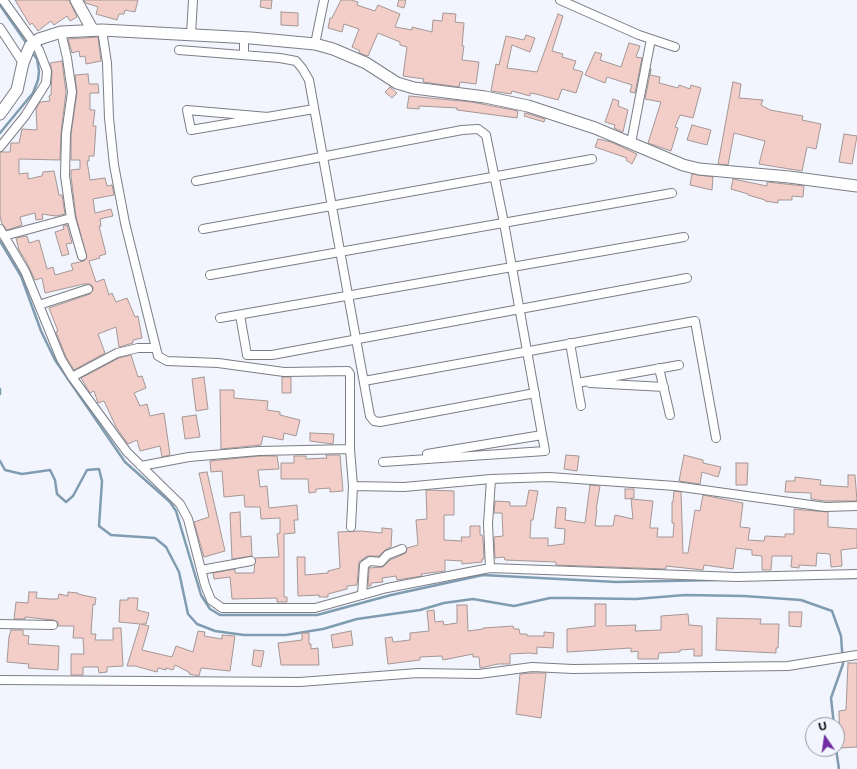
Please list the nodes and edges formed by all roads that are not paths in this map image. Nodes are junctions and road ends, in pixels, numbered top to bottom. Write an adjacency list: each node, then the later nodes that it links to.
1 (3, 0): 15 (street)
2 (76, 0): 7 (street)
3 (193, 0): 9 (street)
4 (324, 0): 12 (street)
5 (560, 0): 11 (street)
6 (0, 28): 15 (street)
7 (97, 30): 8 (street); 9 (street); 47 (street)
8 (61, 32): 15 (street); 29 (street)
9 (191, 34): 10 (street)
10 (244, 38): 12 (street); 16 (street)
11 (651, 39): 13 (street); 20 (street)
12 (315, 44): 20 (street)
13 (675, 47)
14 (179, 50): 16 (street)
15 (28, 51): 18 (street); 21 (street)
16 (244, 55): 17 (street)
17 (314, 109): 19 (street); 22 (street)
18 (0, 114)
19 (268, 117): 19 (street)
20 (631, 143): 26 (street)
21 (0, 147)
22 (323, 158): 24 (street); 25 (street); 28 (street)
23 (592, 159): 24 (street)
24 (495, 176): 28 (street); 30 (street)
25 (196, 181)
26 (857, 186)
27 (672, 193): 30 (street)
28 (332, 206): 31 (street); 34 (street)
29 (71, 218): 32 (street); 35 (street)
30 (504, 223): 34 (street); 36 (street)
31 (203, 229)
32 (2, 233): 41 (street)
33 (684, 237): 36 (street)
34 (340, 252): 37 (street); 40 (street)
35 (82, 256)
36 (512, 267): 40 (street); 42 (street)
37 (210, 275)
38 (687, 278): 42 (street)
39 (88, 289): 41 (street)
40 (348, 296): 43 (street); 45 (street)
41 (39, 305): 51 (street)
42 (520, 309): 45 (street); 48 (street)
43 (240, 315): 44 (street); 45 (street)
44 (220, 318)
45 (356, 339): 52 (street)
46 (570, 343): 48 (street); 53 (street); 59 (street)
47 (156, 348): 51 (street); 60 (street)
48 (527, 351): 52 (street); 55 (street)
49 (679, 365): 50 (street)
50 (660, 368): 53 (street); 54 (street)
51 (72, 377): 61 (street)
52 (364, 381): 55 (street)
53 (576, 383): 54 (street); 56 (street)
54 (664, 387): 57 (street)
55 (535, 393): 58 (street)
56 (581, 406)
57 (670, 415)
58 (542, 435): 58 (street)
59 (716, 438)
60 (350, 449): 61 (street); 63 (street)
61 (141, 466): 69 (street)
62 (491, 479): 63 (street); 64 (street); 68 (street)
63 (353, 486): 65 (street)
64 (857, 506)
65 (351, 527)
66 (402, 549): 71 (street)
67 (251, 561): 69 (street)
68 (490, 568): 70 (street); 71 (street)
69 (201, 570): 71 (street)
70 (857, 574)
71 (362, 595)
72 (0, 624): 73 (street)
73 (53, 625)
74 (857, 655): 75 (street)
75 (0, 680)

